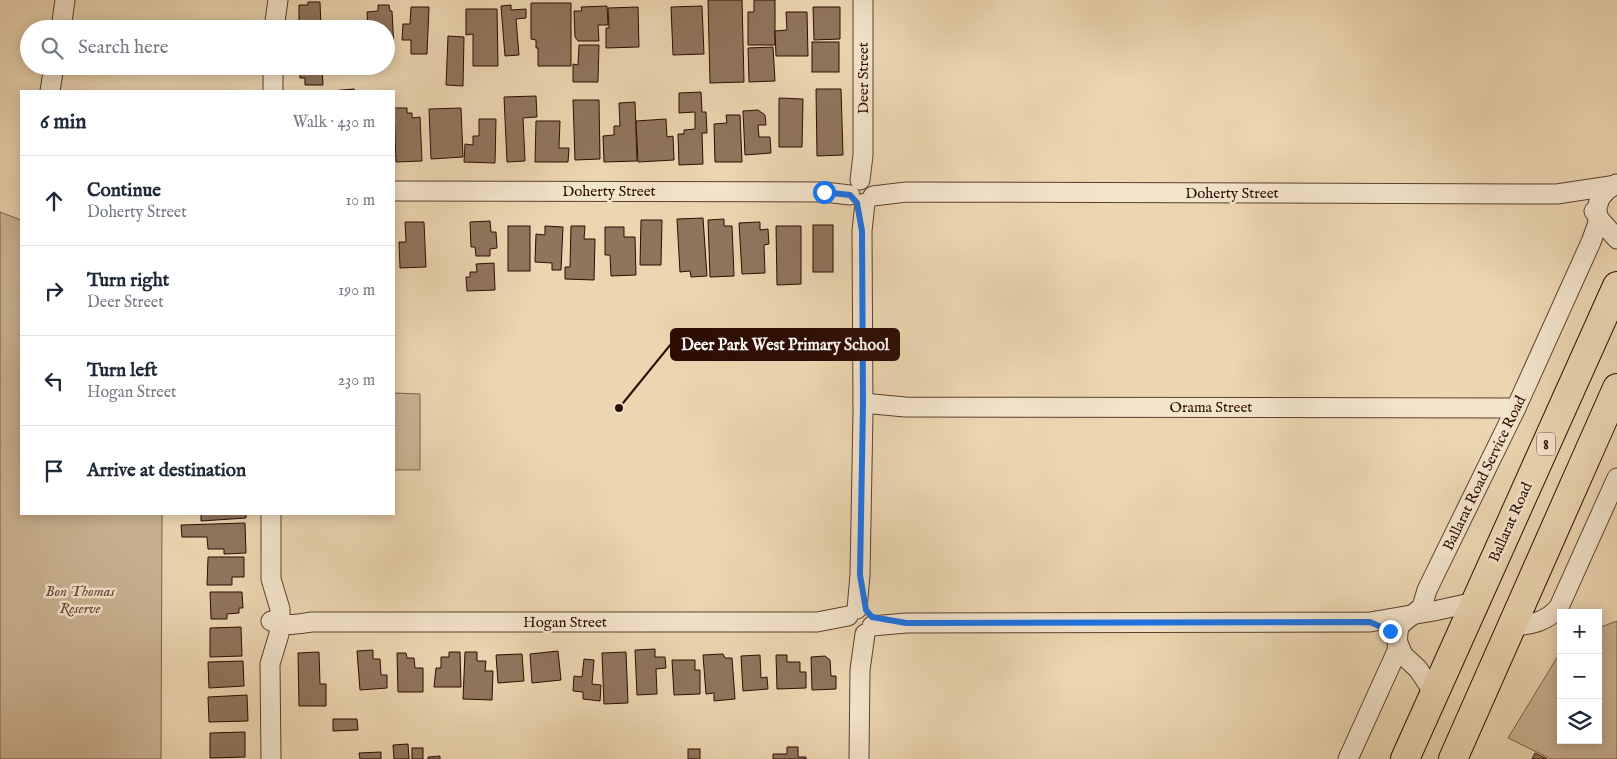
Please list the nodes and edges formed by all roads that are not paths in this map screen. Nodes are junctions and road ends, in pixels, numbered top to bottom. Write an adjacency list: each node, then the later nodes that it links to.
1 (65, 0): 5 (street)
2 (270, 0): 6 (street)
3 (278, 0): 7 (street)
4 (863, 0): 14 (street, Deer Street)
5 (63, 20)
6 (273, 20)
7 (275, 20)
8 (53, 75): 10 (street)
9 (273, 75): 11 (street)
10 (50, 90)
11 (273, 90)
12 (1616, 185): 15 (street, Doherty Street); 16 (street, Ballarat Road Service Road)
13 (395, 191): 14 (street, Doherty Street)
14 (862, 192): 15 (street, Doherty Street); 20 (street, Deer Street)
15 (1557, 194): 16 (street, Doherty Street)
16 (1598, 217): 17 (street, Doherty Street); 21 (street, Ballarat Road Service Road)
17 (1617, 239)
18 (1617, 286): 24 (highway, Ballarat Road / 8)
19 (1617, 388): 29 (highway)
20 (863, 408): 21 (street, Orama Street); 27 (street, Deer Street)
21 (1516, 408): 25 (street, Ballarat Road Service Road)
22 (1617, 478): 29 (street)
23 (271, 515): 26 (street)
24 (1475, 602): 25 (street, Hogan Street); 31 (highway, Ballarat Road / 8)
25 (1413, 615): 28 (street, Hogan Street); 30 (street, Ballarat Road Service Road)
26 (277, 621): 27 (street, Hogan Street); 32 (street)
27 (860, 622): 28 (street, Hogan Street); 33 (street, Deer Street)
28 (1370, 622): 30 (street, Hogan Street)
29 (1512, 626): 36 (highway)
30 (1398, 645): 31 (street, Hogan Street); 34 (street, Ballarat Road Service Road)
31 (1434, 693): 35 (highway, Ballarat Road / 8)
32 (270, 759)
33 (859, 759)
34 (1348, 759)
35 (1405, 759)
36 (1453, 759)

